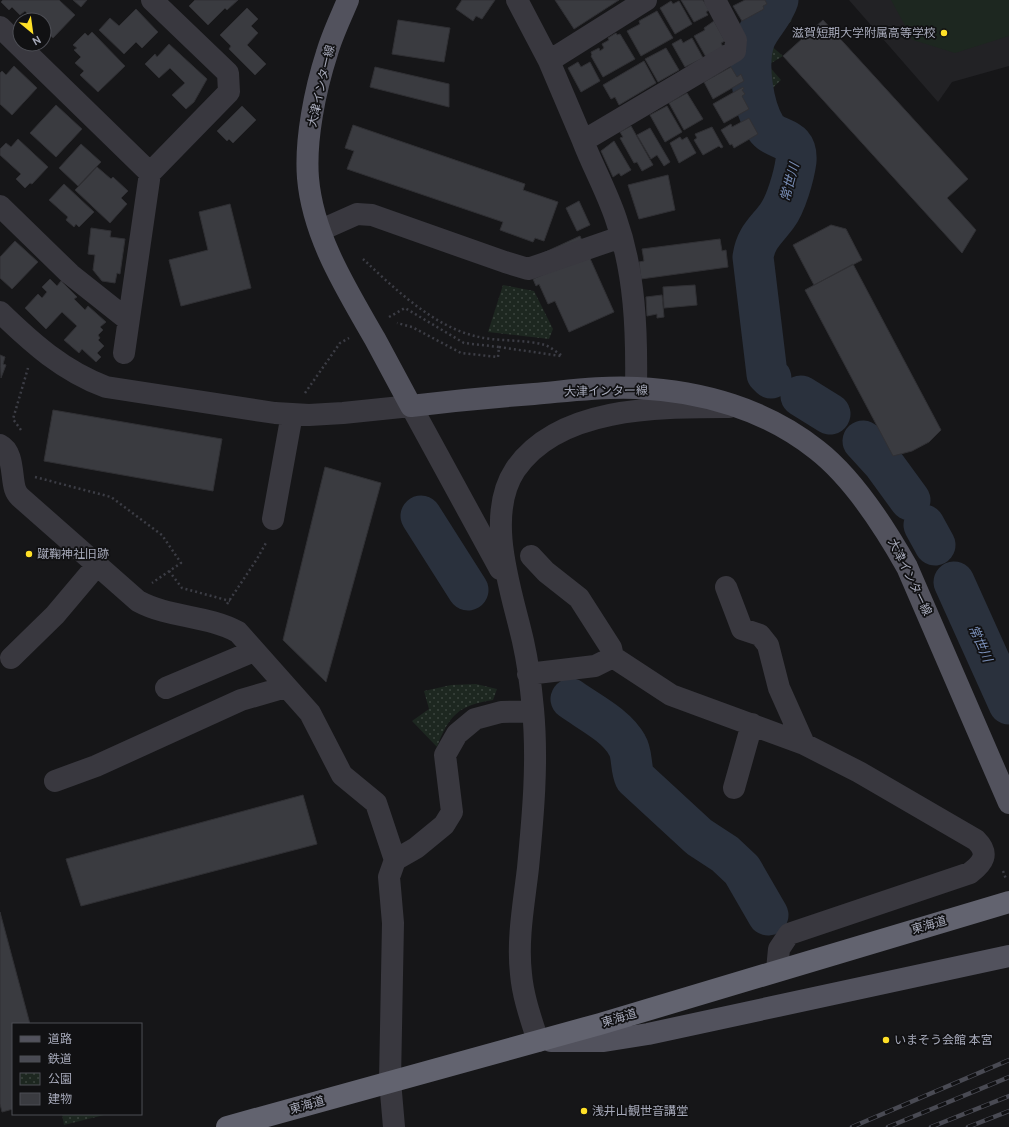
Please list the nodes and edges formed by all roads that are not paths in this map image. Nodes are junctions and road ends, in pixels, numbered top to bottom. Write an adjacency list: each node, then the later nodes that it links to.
1 (152, 0): 9 (street)
2 (348, 0): 11 (main road, 大津インター線)
3 (517, 0): 7 (street)
4 (646, 0): 7 (street)
5 (715, 0): 8 (street)
6 (0, 28): 9 (street)
7 (549, 61): 8 (street)
8 (583, 141): 12 (street)
9 (150, 173): 14 (street)
10 (0, 206): 14 (street)
11 (321, 230): 12 (street); 17 (main road, 大津インター線)
12 (621, 237): 16 (street)
13 (0, 312): 19 (street)
14 (128, 320): 15 (street)
15 (124, 353)
16 (636, 388): 17 (main road, 大津インター線); 18 (main road, 大津インター線)
17 (411, 406): 19 (street); 25 (street)
18 (740, 407): 25 (street); 37 (main road, 大津インター線)
19 (292, 414): 21 (street)
20 (0, 445): 23 (street)
21 (273, 519)
22 (531, 556): 27 (street)
23 (98, 564): 26 (street); 28 (street)
24 (726, 587): 34 (street)
25 (510, 594): 29 (street)
26 (254, 650): 30 (street); 31 (street)
27 (613, 657): 29 (street); 33 (street)
28 (11, 658)
29 (528, 674): 32 (street)
30 (286, 687): 35 (street); 38 (street)
31 (166, 688)
32 (533, 711): 38 (street); 42 (street)
33 (752, 724): 34 (street); 36 (street)
34 (804, 744): 41 (street)
35 (55, 781)
36 (734, 788)
37 (1009, 803)
38 (395, 860): 43 (street)
39 (1009, 902): 41 (highway, 東海道)
40 (1009, 956): 42 (main road)
41 (778, 970): 42 (highway, 東海道)
42 (538, 1041): 43 (highway, 東海道)
43 (390, 1081): 44 (highway, 東海道); 45 (street)
44 (227, 1127)
45 (394, 1127)

